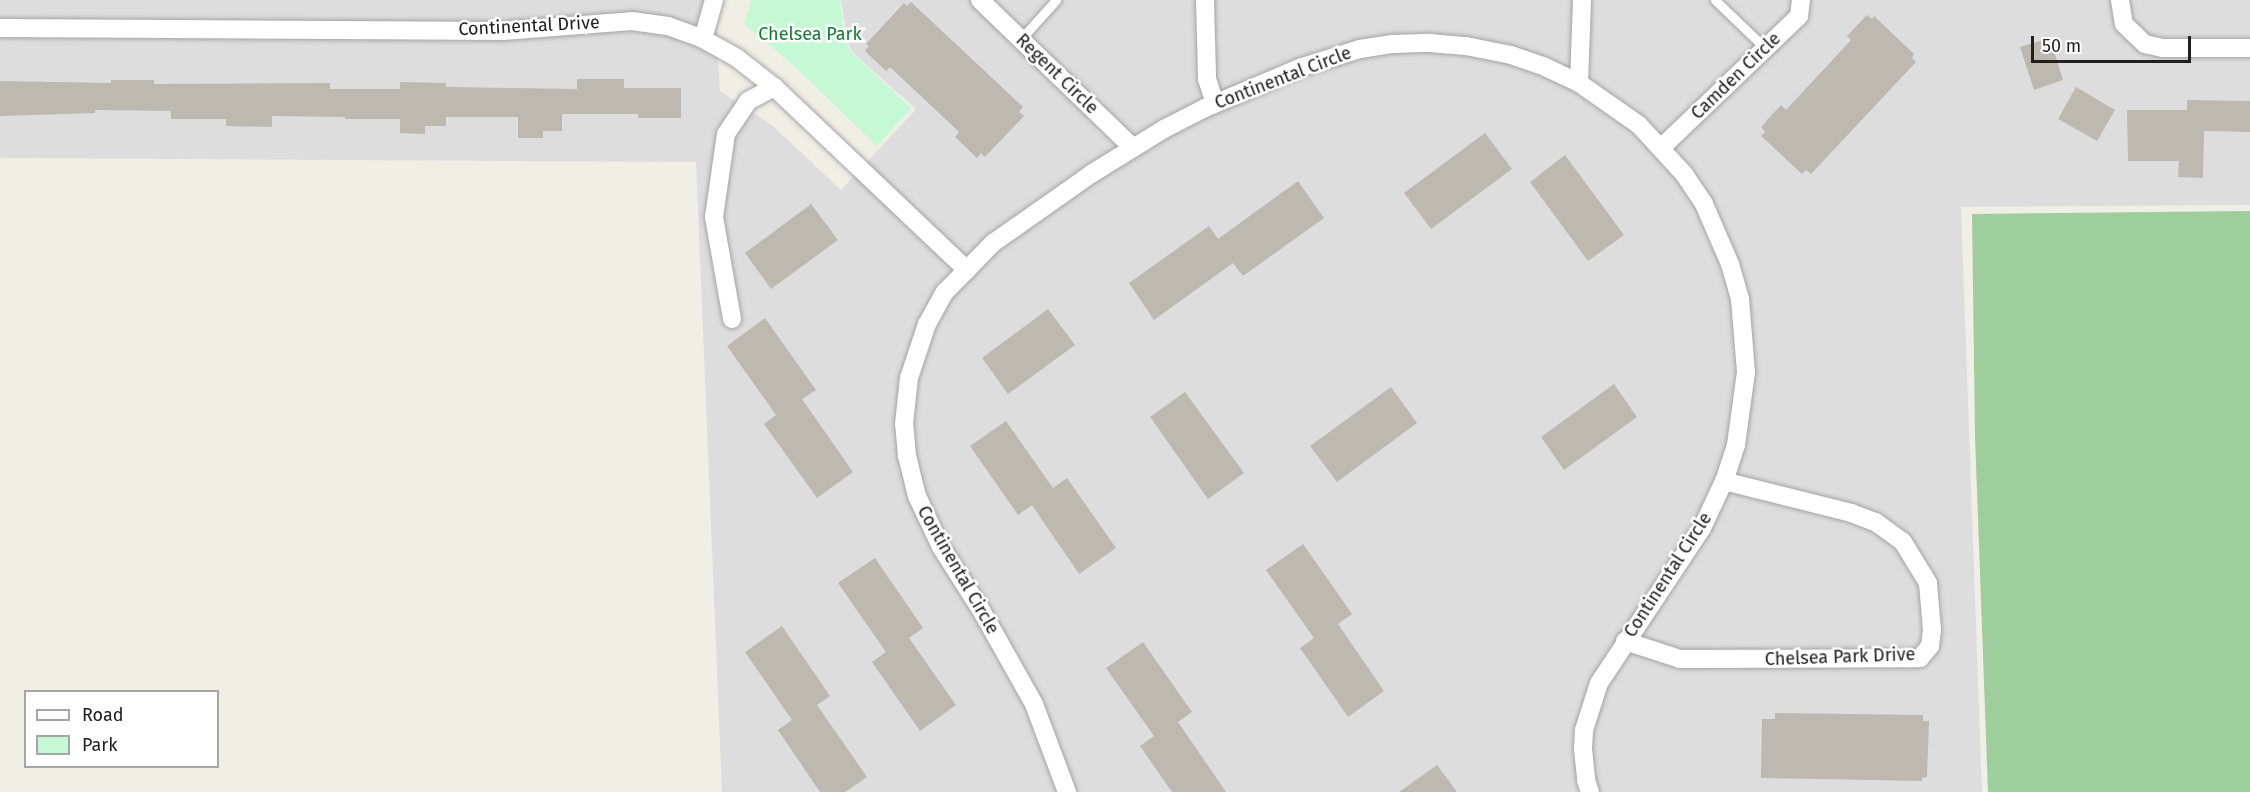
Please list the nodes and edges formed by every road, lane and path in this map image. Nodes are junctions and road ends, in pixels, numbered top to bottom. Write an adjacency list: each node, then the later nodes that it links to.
1 (714, 0): 10 (street)
2 (980, 0): 11 (street, Regent Circle)
3 (1056, 0): 11 (lane)
4 (1205, 0): 16 (street)
5 (1582, 0): 14 (street)
6 (1715, 0): 12 (lane)
7 (1801, 0): 12 (street, Camden Circle)
8 (2120, 0): 13 (street)
9 (0, 28): 10 (street, Continental Drive)
10 (703, 39): 15 (street, Continental Drive)
11 (1020, 40): 18 (street, Regent Circle)
12 (1765, 48): 17 (street, Camden Circle)
13 (2250, 48)
14 (1579, 83): 16 (street, Continental Circle); 17 (street, Continental Circle)
15 (774, 87): 19 (street, Continental Drive); 20 (street)
16 (1215, 104): 18 (street, Continental Circle)
17 (1662, 147): 21 (street, Continental Circle)
18 (1133, 148): 19 (street, Continental Circle)
19 (967, 270): 23 (street, Continental Circle)
20 (732, 319)
21 (1724, 481): 22 (street, Continental Circle); 22 (street, Chelsea Park Drive)
22 (1625, 641): 24 (street, Continental Circle)
23 (1065, 790)
24 (1590, 792)

